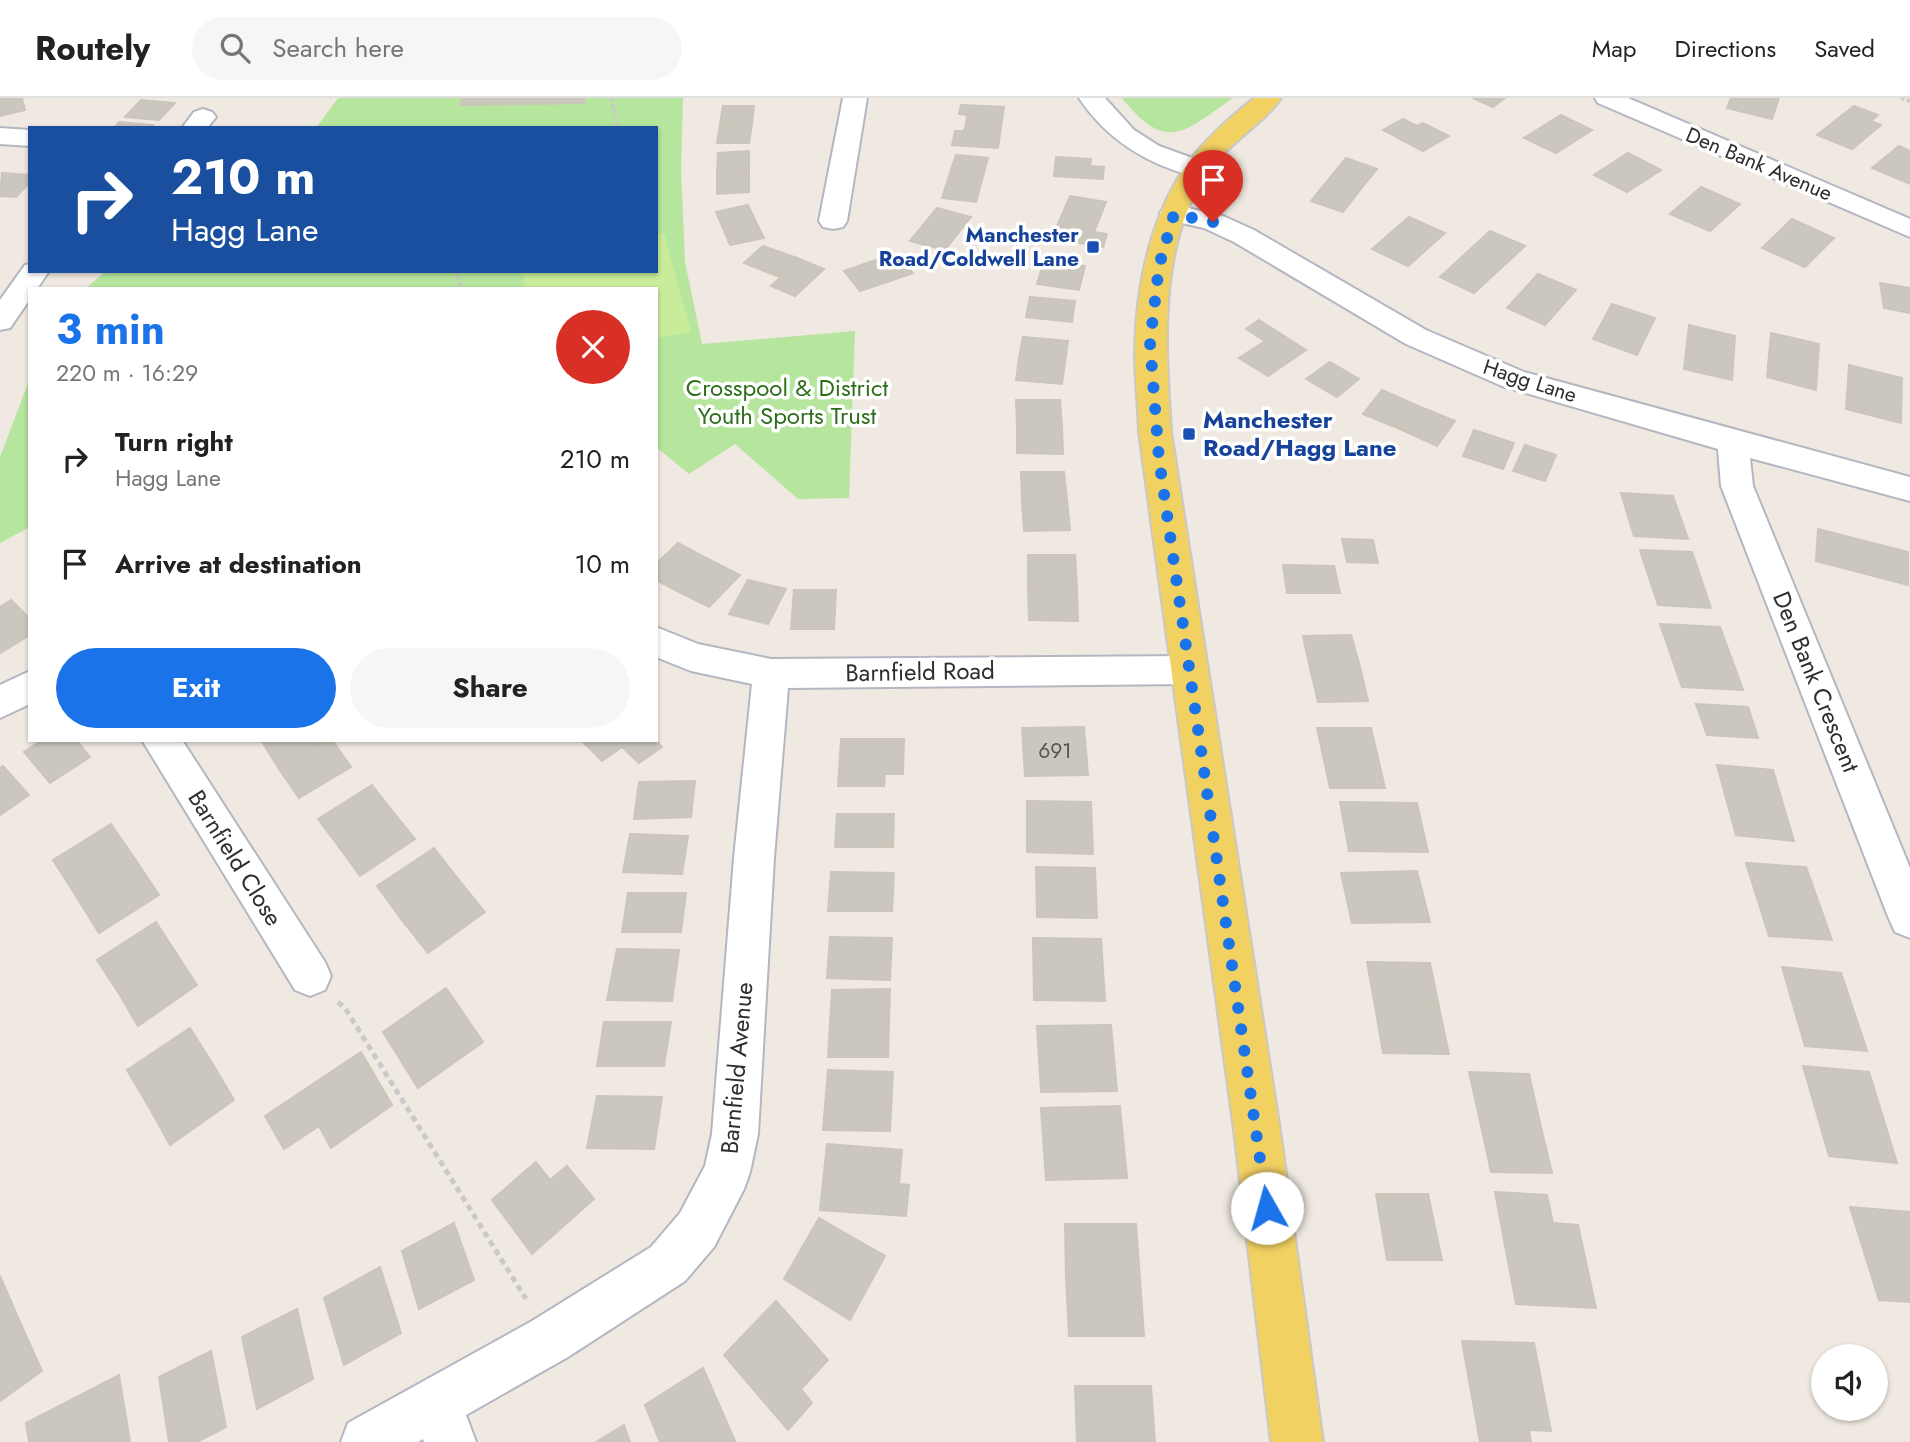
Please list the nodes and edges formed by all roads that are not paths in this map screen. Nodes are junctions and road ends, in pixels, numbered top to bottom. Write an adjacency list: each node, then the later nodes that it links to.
1 (855, 98): 9 (street)
2 (1091, 98): 7 (street)
3 (1269, 98): 7 (main road)
4 (1608, 98): 10 (street, Den Bank Avenue)
5 (0, 136): 6 (street)
6 (28, 138)
7 (1196, 169): 8 (main road)
8 (1174, 214): 13 (street, Hagg Lane); 16 (main road)
9 (833, 221)
10 (1910, 229)
11 (34, 273): 12 (street)
12 (0, 321)
13 (1733, 442): 14 (street, Hagg Lane); 21 (street, Den Bank Crescent)
14 (1910, 489)
15 (658, 642): 17 (street, Barnfield Road)
16 (1188, 670): 17 (street, Barnfield Road); 25 (main road)
17 (771, 674): 23 (street, Barnfield Avenue)
18 (28, 687): 19 (street)
19 (0, 703)
20 (161, 742): 22 (street, Barnfield Close)
21 (1910, 919)
22 (310, 976)
23 (443, 1422): 24 (street, Barnfield Avenue)
24 (367, 1442)
25 (1297, 1442)

